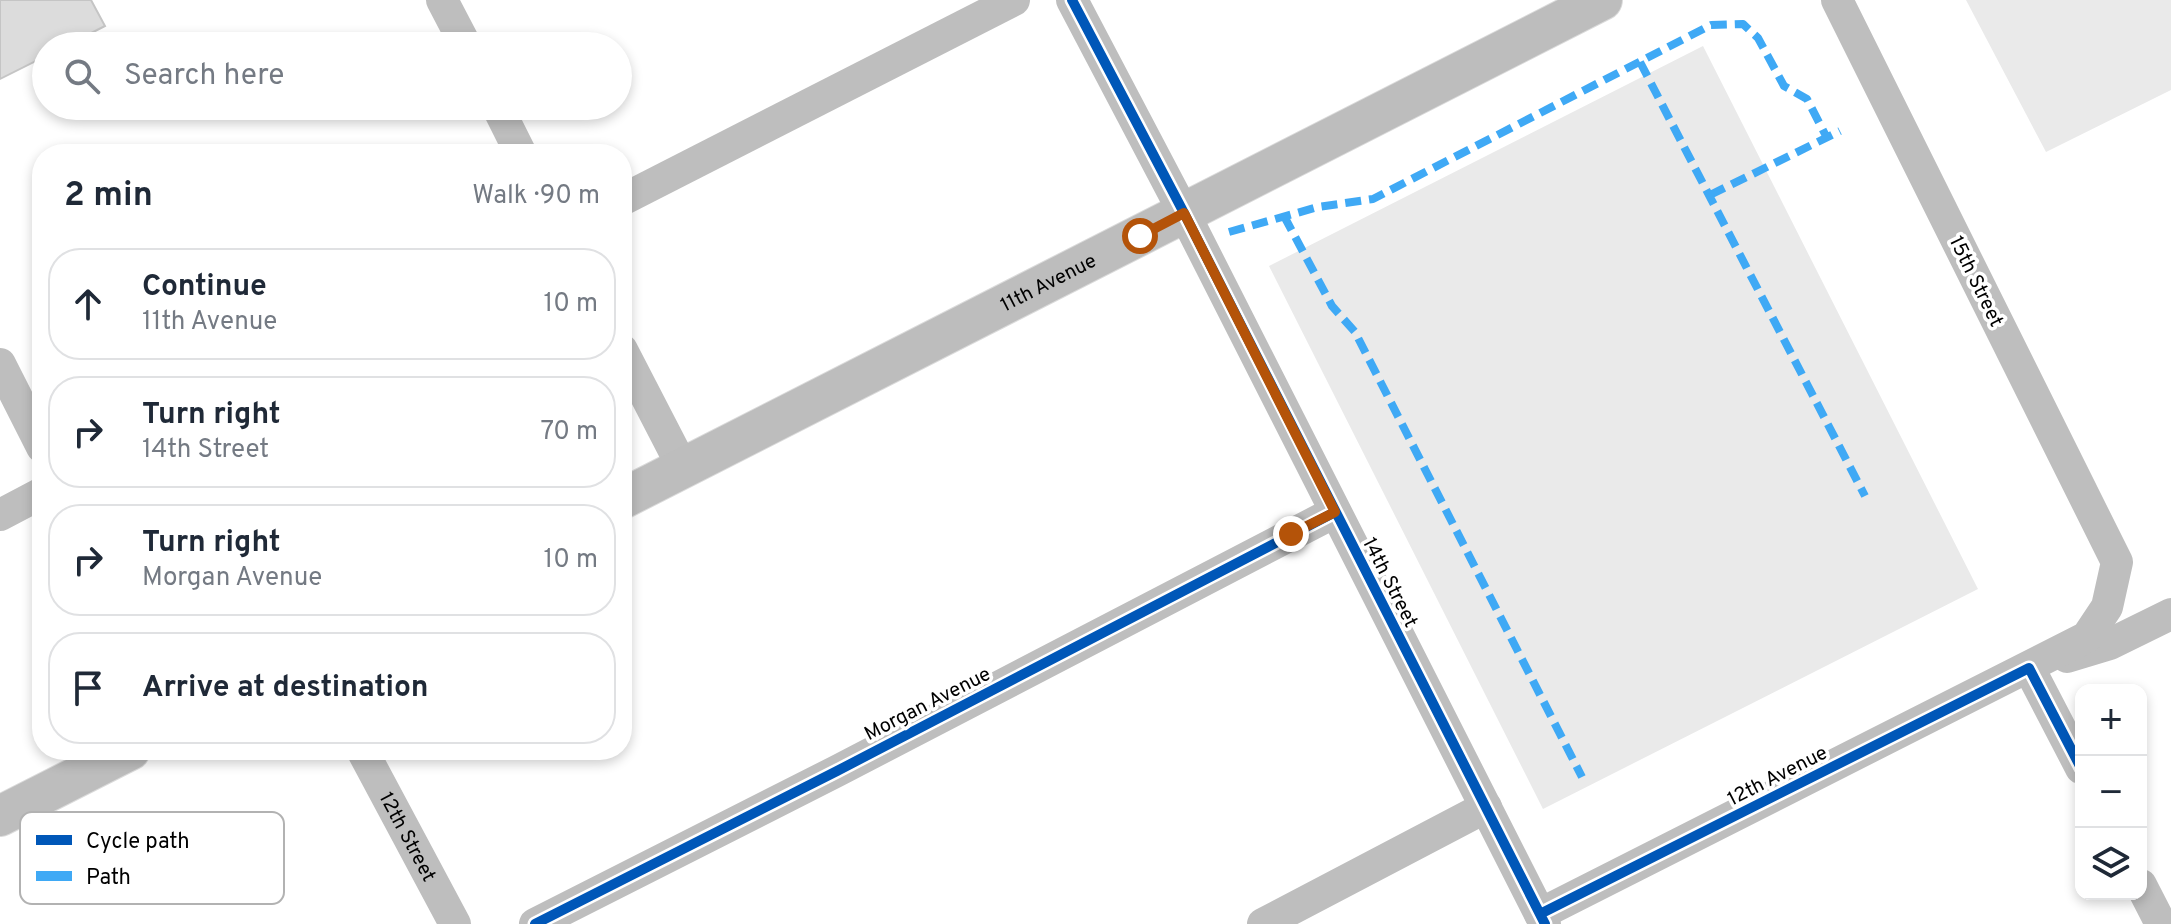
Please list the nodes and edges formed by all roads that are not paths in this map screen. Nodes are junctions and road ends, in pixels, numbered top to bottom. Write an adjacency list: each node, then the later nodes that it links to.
1 (442, 0): 6 (street)
2 (1014, 0): 9 (street)
3 (1072, 0): 10 (street, 14th Street)
4 (1602, 0): 10 (main road, 11th Avenue)
5 (1837, 0): 20 (street, 15th Street)
6 (459, 32)
7 (504, 120): 8 (street)
8 (516, 144)
9 (632, 195)
10 (1184, 213): 14 (main road, 11th Avenue); 17 (street, 14th Street)
11 (0, 364): 13 (street)
12 (632, 369): 14 (street)
13 (32, 427)
14 (683, 468): 15 (main road, 11th Avenue)
15 (632, 494)
16 (32, 498): 18 (street)
17 (1335, 512): 24 (street, 14th Street); 29 (street, Morgan Avenue)
18 (0, 515)
19 (2171, 614): 20 (street)
20 (2029, 668): 21 (street); 27 (street, 12th Avenue)
21 (2075, 756)
22 (110, 760): 25 (main road)
23 (367, 760): 28 (street, 12th Street)
24 (1486, 807): 27 (street, 14th Street); 30 (street)
25 (0, 816)
26 (2147, 897): 31 (street)
27 (1543, 919)
28 (455, 924)
29 (535, 924)
30 (1263, 924)
31 (2161, 924)

